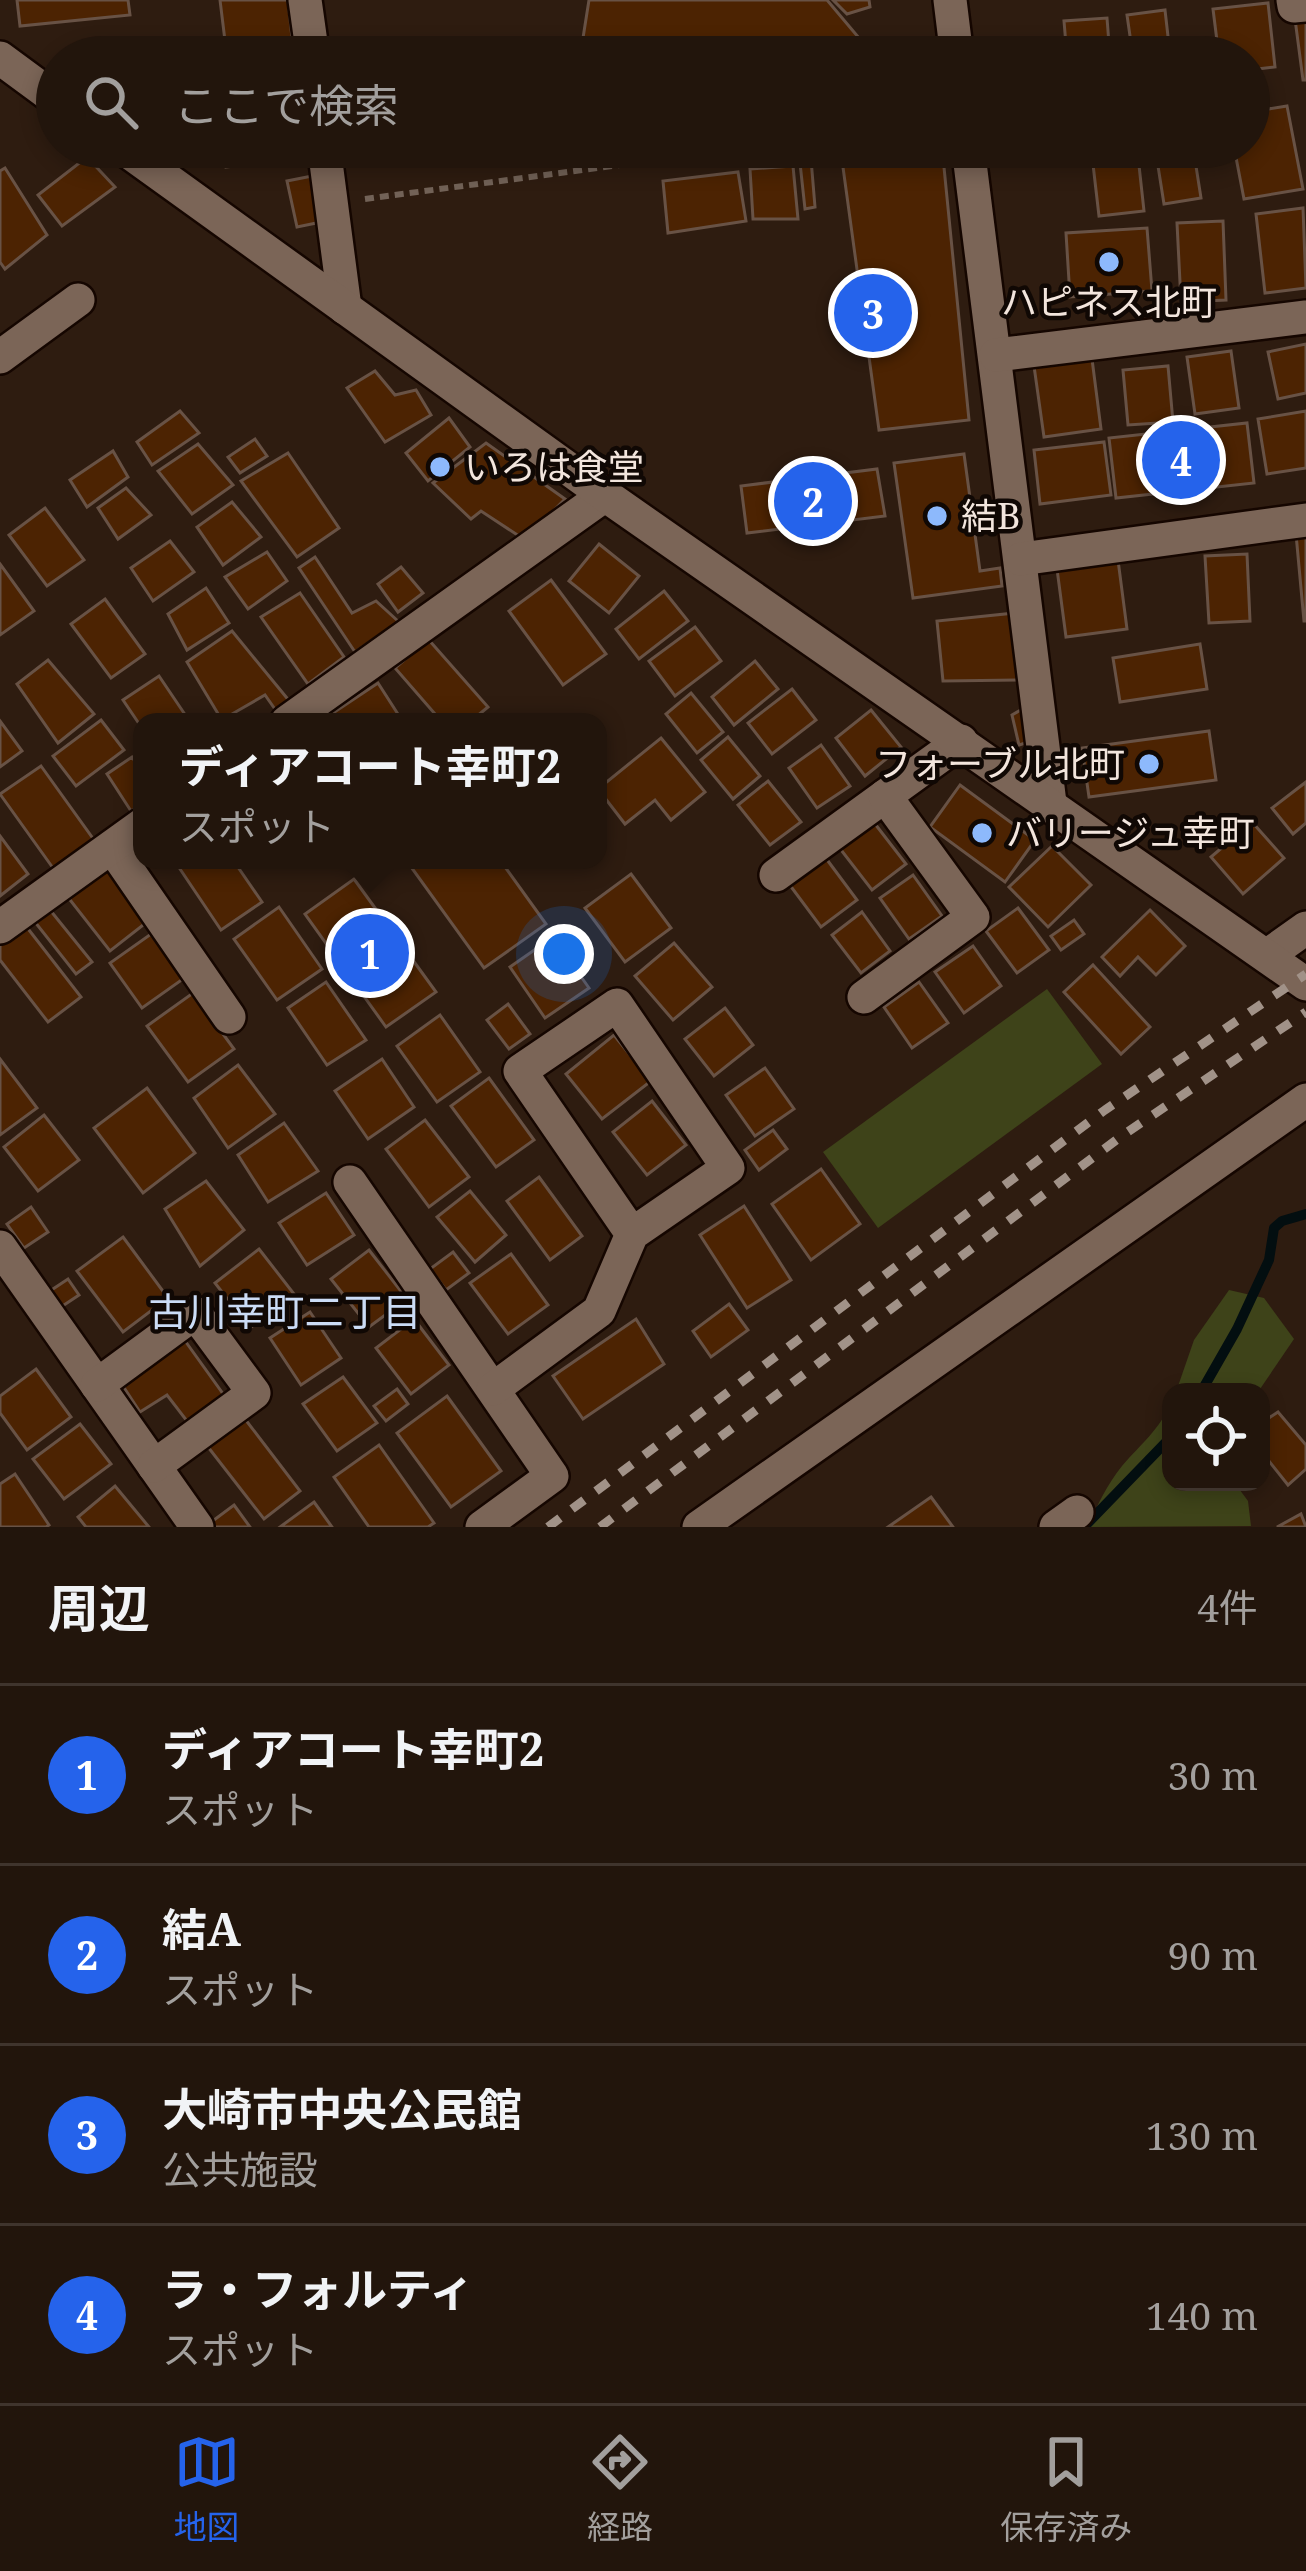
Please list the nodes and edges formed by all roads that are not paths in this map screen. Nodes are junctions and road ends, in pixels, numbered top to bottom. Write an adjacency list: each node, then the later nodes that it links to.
1 (305, 0): 5 (street)
2 (950, 0): 6 (street)
3 (1293, 0): 4 (street)
4 (1306, 5)
5 (310, 36)
6 (954, 36)
7 (0, 58): 8 (street)
8 (36, 85)
9 (151, 168): 13 (street)
10 (327, 168): 13 (street)
11 (971, 168): 15 (street)
12 (78, 300): 16 (street)
13 (345, 308): 17 (street)
14 (1306, 316): 15 (street)
15 (996, 355): 19 (street)
16 (0, 356)
17 (605, 495): 20 (street); 21 (street)
18 (1306, 520): 19 (street)
19 (1021, 559): 23 (street)
20 (300, 713)
21 (961, 741): 22 (street); 23 (street)
22 (885, 796): 26 (street); 31 (street)
23 (1050, 803): 29 (street)
24 (133, 832): 25 (street)
25 (112, 847): 27 (street); 32 (street)
26 (776, 875)
27 (0, 926)
28 (1306, 928): 29 (street)
29 (1268, 955): 30 (street)
30 (1306, 984)
31 (864, 997)
32 (229, 1017)
33 (1306, 1100): 42 (street)
34 (350, 1182): 38 (street)
35 (632, 1234): 35 (street); 38 (street)
36 (0, 1247): 37 (street)
37 (97, 1385): 39 (street); 39 (street)
38 (493, 1389): 41 (street)
39 (154, 1466): 40 (street)
40 (197, 1527)
41 (482, 1527)
42 (699, 1527)

